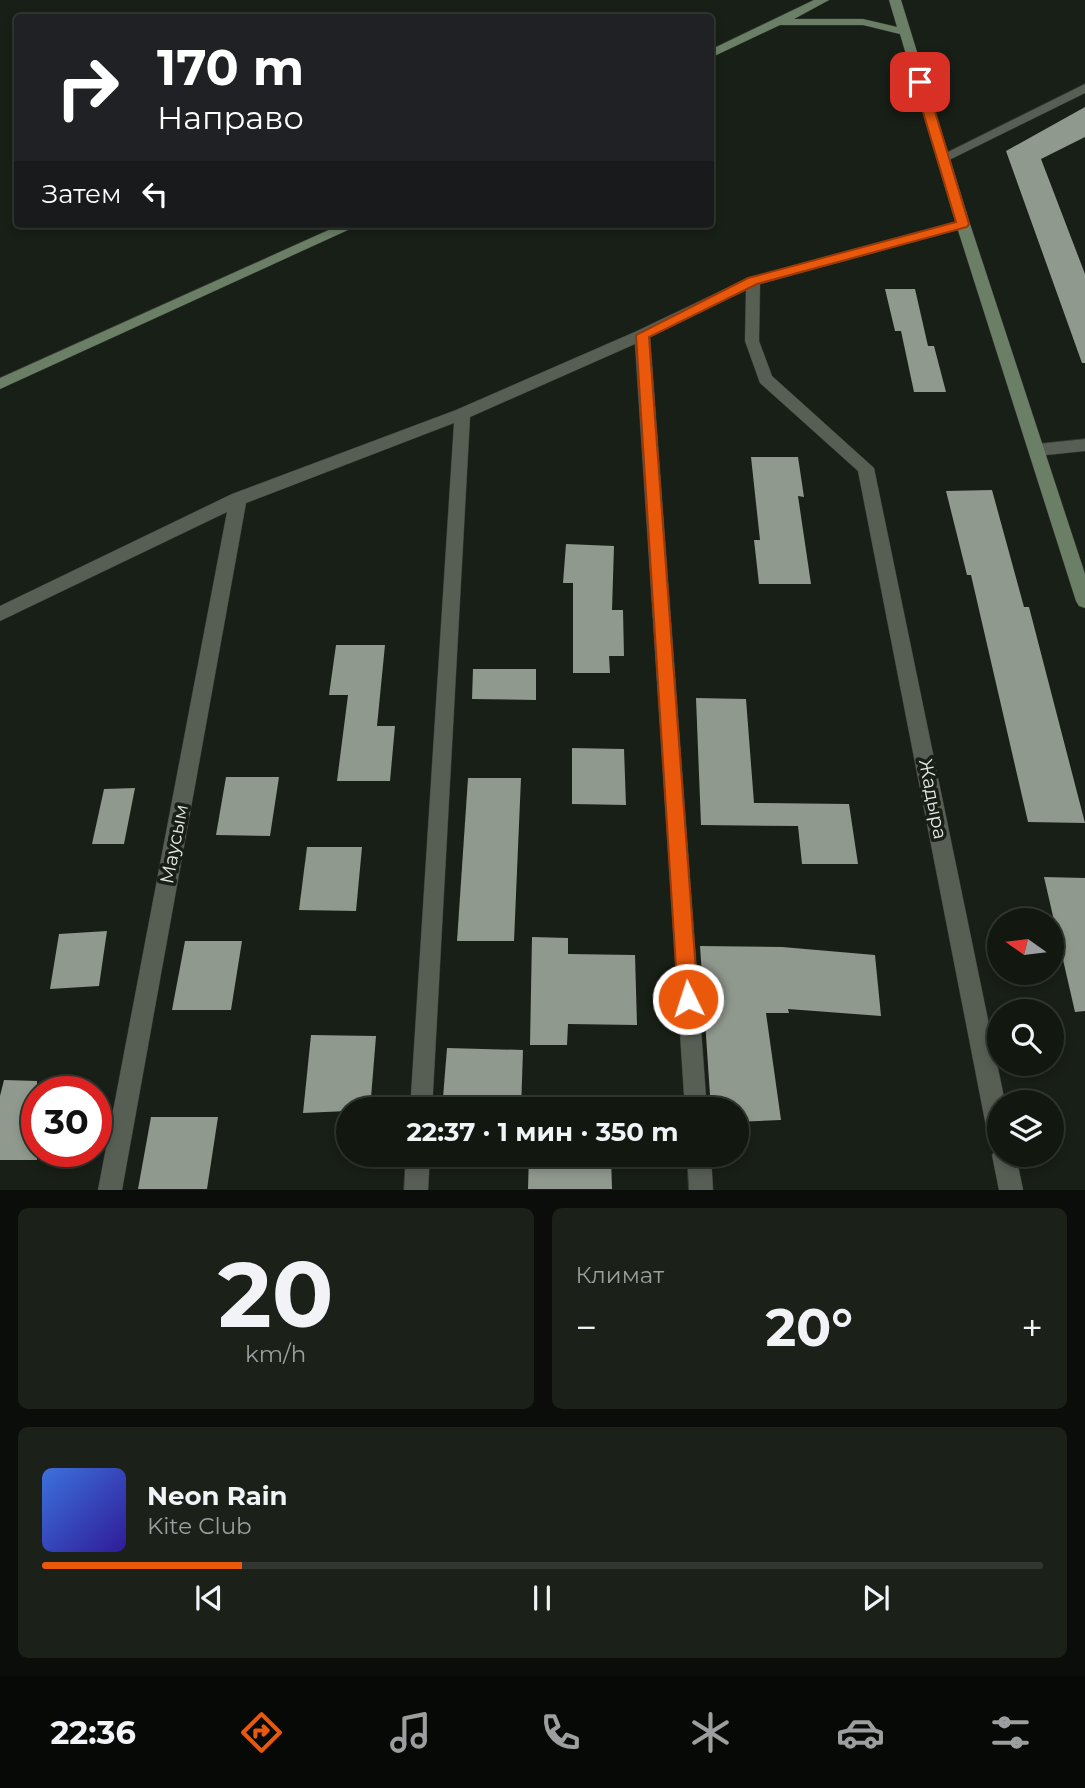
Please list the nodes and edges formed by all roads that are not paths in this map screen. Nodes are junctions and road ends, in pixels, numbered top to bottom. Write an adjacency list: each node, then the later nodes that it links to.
1 (823, 0): 3 (main road)
2 (895, 0): 4 (main road)
3 (779, 22): 4 (main road); 5 (main road)
4 (904, 32): 7 (main road)
5 (714, 53)
6 (1085, 88): 7 (street)
7 (944, 157): 8 (main road)
8 (963, 224): 10 (street); 15 (main road)
9 (345, 228): 12 (main road)
10 (753, 281): 11 (street); 20 (street, Жадыра)
11 (642, 335): 13 (street); 22 (street)
12 (0, 384)
13 (462, 414): 16 (street); 21 (street)
14 (1085, 445): 15 (street)
15 (1037, 450): 17 (main road)
16 (238, 499): 19 (street); 26 (street, Маусым)
17 (1081, 574): 18 (main road)
18 (1085, 601)
19 (0, 614)
20 (991, 1090)
21 (422, 1097)
22 (695, 1097)
23 (417, 1167): 27 (street)
24 (700, 1167): 28 (street)
25 (1006, 1167): 29 (street)
26 (110, 1189)
27 (416, 1189)
28 (702, 1189)
29 (1011, 1189)

